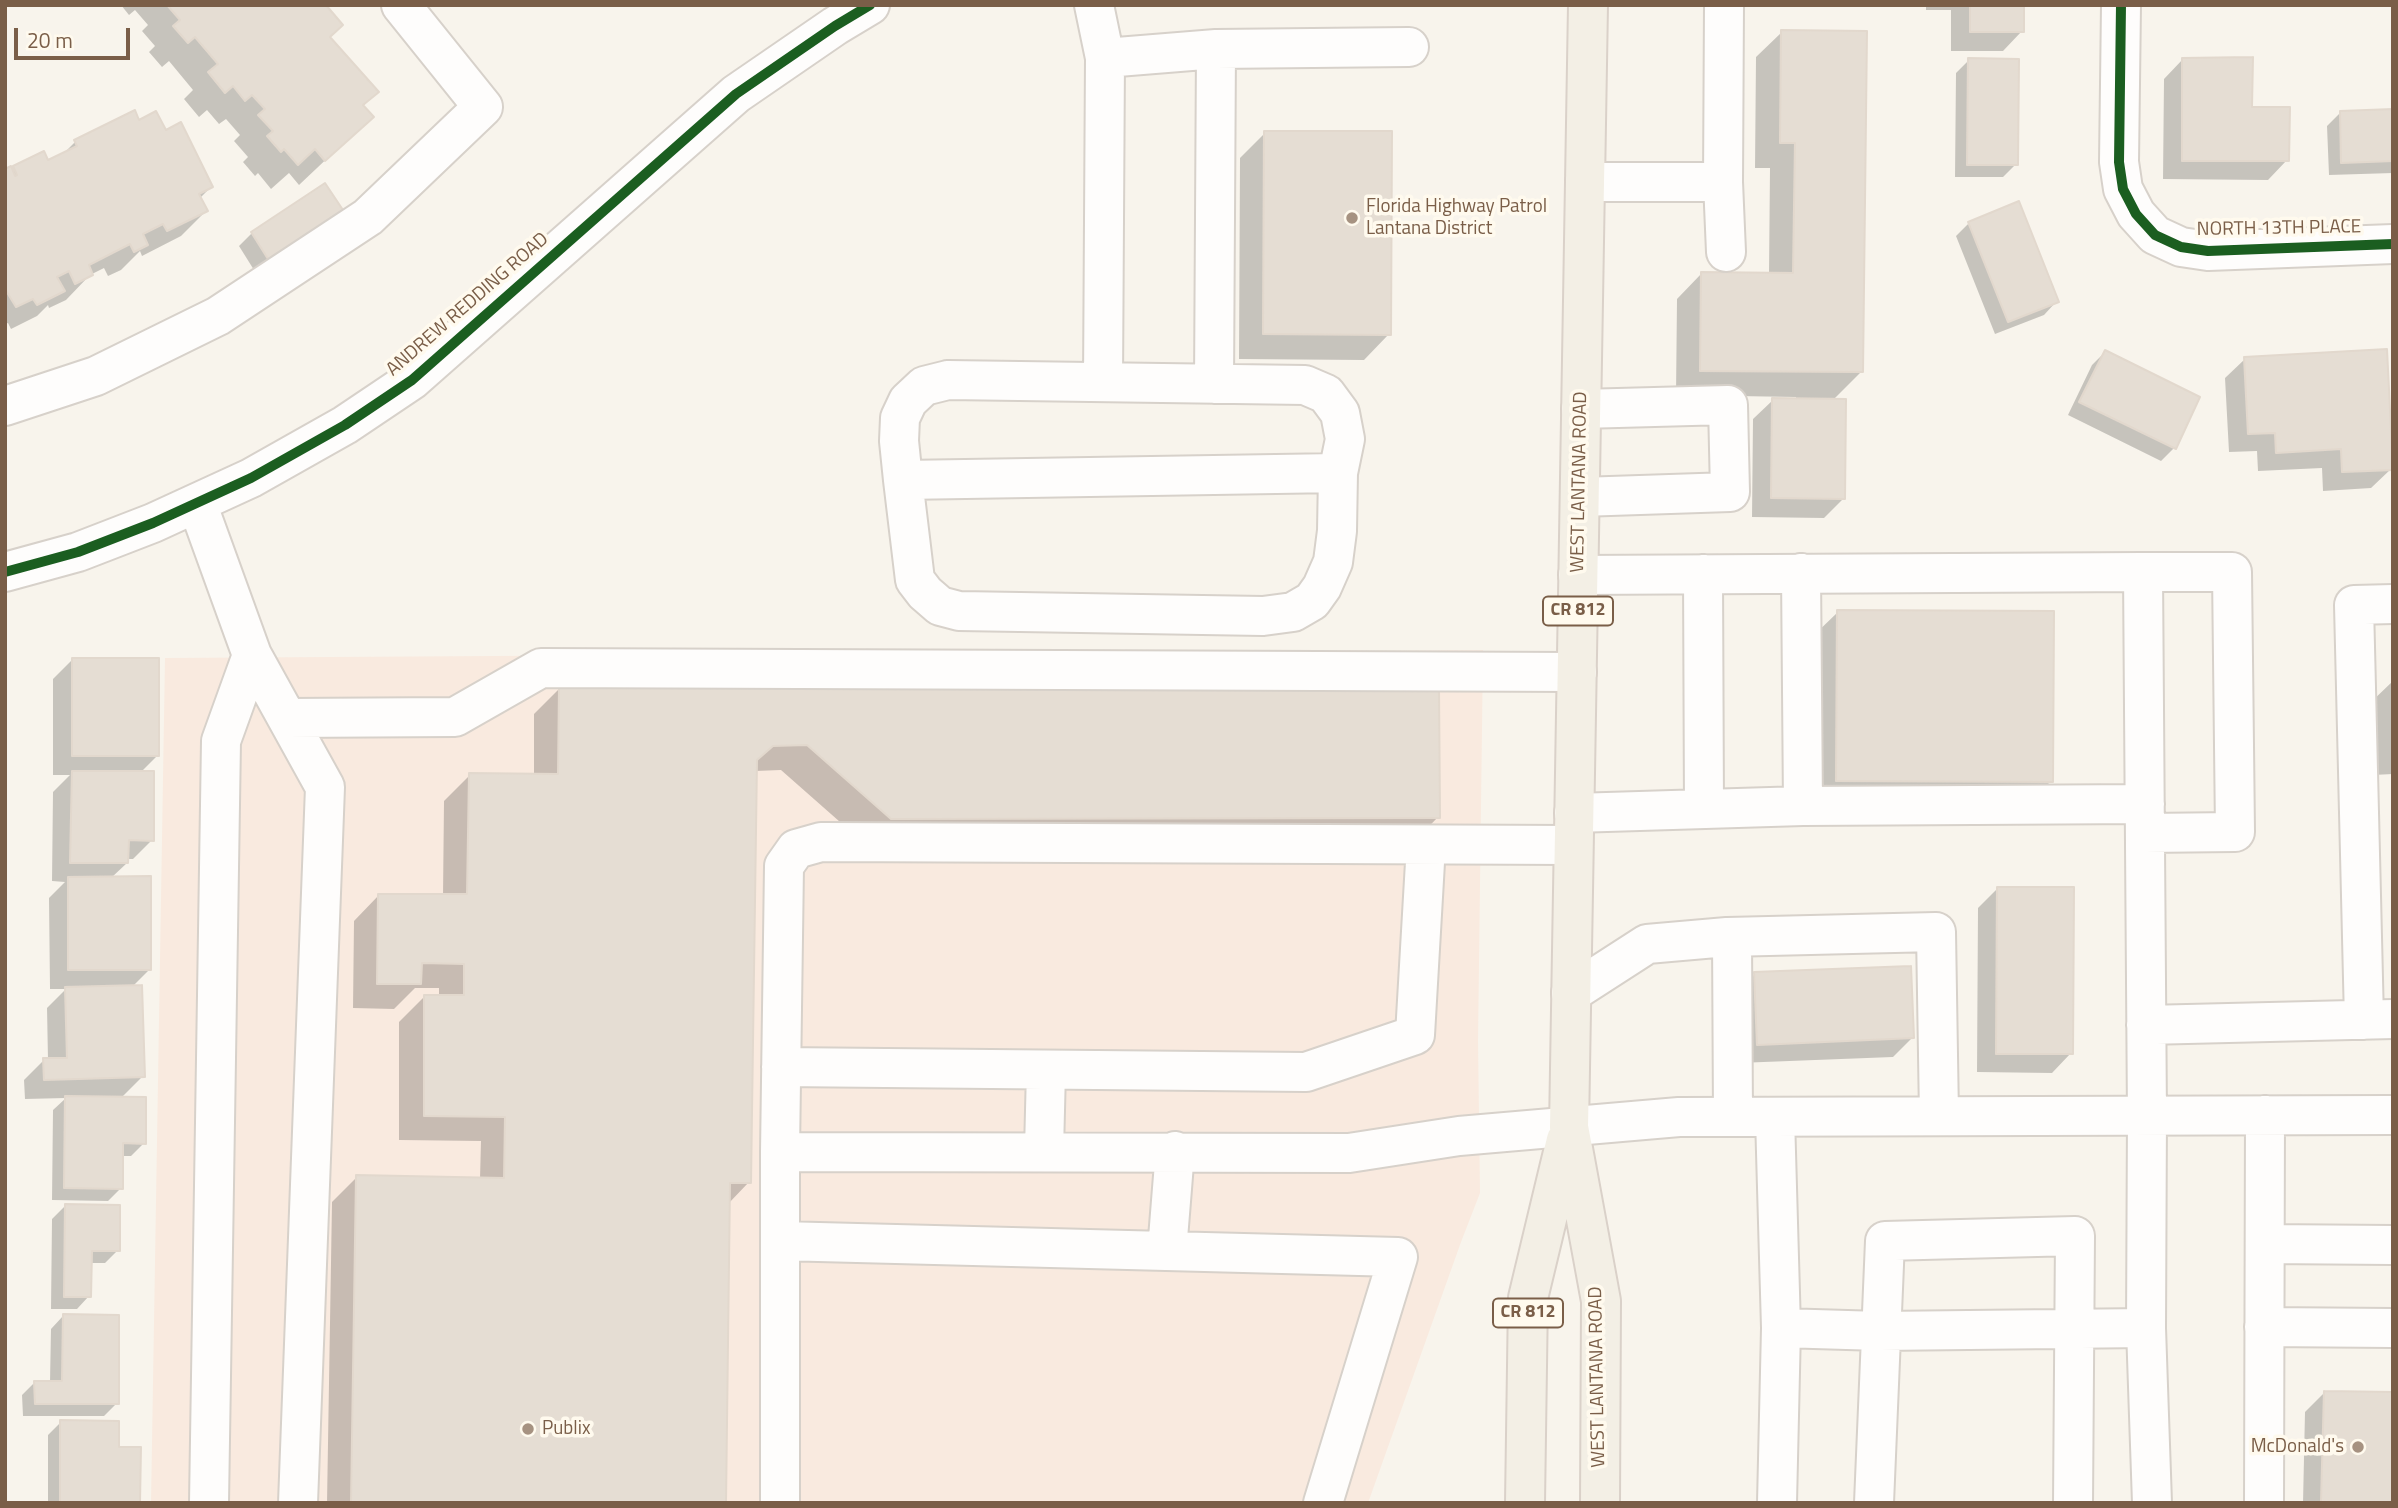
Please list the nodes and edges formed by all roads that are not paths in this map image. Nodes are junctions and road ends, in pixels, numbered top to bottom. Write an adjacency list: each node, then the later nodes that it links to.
1 (401, 5): 16 (street)
2 (870, 5): 21 (street, ANDREW REDDING ROAD)
3 (1094, 5): 9 (street)
4 (1588, 5): 10 (main road, WEST LANTANA ROAD / CR 812)
5 (1724, 5): 11 (street)
6 (2121, 5): 12 (street, NORTH 13TH PLACE)
7 (1409, 47): 8 (street)
8 (1216, 49): 9 (street); 15 (street)
9 (1105, 58): 14 (street)
10 (1585, 182): 11 (street); 17 (main road, WEST LANTANA ROAD / CR 812)
11 (1723, 183): 13 (street)
12 (2393, 244)
13 (1726, 252)
14 (1104, 382): 15 (street); 19 (street)
15 (1214, 384): 18 (street)
16 (5, 406)
17 (1581, 409): 20 (main road, WEST LANTANA ROAD / CR 812); 20 (street)
18 (1338, 473): 19 (street); 19 (street)
19 (903, 480)
20 (1580, 496): 26 (main road, WEST LANTANA ROAD / CR 812)
21 (197, 503): 22 (street, ANDREW REDDING ROAD); 28 (street)
22 (5, 572)
23 (2143, 572): 24 (street); 33 (street); 33 (street)
24 (1801, 573): 25 (street); 31 (street)
25 (1703, 574): 26 (street); 32 (street)
26 (1578, 575): 29 (main road, WEST LANTANA ROAD / CR 812)
27 (2393, 604): 38 (street)
28 (252, 654): 30 (street); 62 (street)
29 (1577, 672): 30 (street); 34 (main road, WEST LANTANA ROAD / CR 812)
30 (287, 718): 63 (street)
31 (1803, 806): 32 (street); 33 (street)
32 (1704, 809): 34 (street)
33 (2145, 819): 39 (street)
34 (1574, 829): 35 (street); 37 (main road, WEST LANTANA ROAD / CR 812)
35 (1426, 845): 40 (street); 41 (street)
36 (1732, 937): 37 (street); 44 (street); 46 (street)
37 (1571, 993): 48 (main road, WEST LANTANA ROAD / CR 812)
38 (2379, 1019): 39 (street)
39 (2146, 1025): 45 (street)
40 (781, 1068): 41 (street); 51 (street)
41 (1046, 1070): 49 (street)
42 (2265, 1115): 43 (street); 45 (street); 53 (street)
43 (2393, 1115)
44 (1939, 1116): 45 (street); 47 (street)
45 (2147, 1116): 58 (street)
46 (1732, 1117): 47 (street); 48 (street)
47 (1776, 1117): 57 (street)
48 (1569, 1127): 50 (street); 66 (main road, WEST LANTANA ROAD / CR 812); 67 (main road, WEST LANTANA ROAD / CR 812)
49 (1045, 1151): 50 (street); 51 (street)
50 (1175, 1151): 55 (street)
51 (780, 1152): 52 (street)
52 (780, 1241): 55 (street); 64 (street)
53 (2264, 1244): 54 (street); 56 (street)
54 (2393, 1245)
55 (1167, 1251): 65 (street)
56 (2264, 1327): 59 (street); 72 (street)
57 (1781, 1328): 61 (street); 68 (street)
58 (2146, 1328): 60 (street); 71 (street)
59 (2393, 1328)
60 (2076, 1329): 61 (street); 61 (street); 70 (street)
61 (1880, 1331): 69 (street)
62 (209, 1503)
63 (298, 1503)
64 (780, 1503)
65 (1323, 1503)
66 (1525, 1503)
67 (1600, 1503)
68 (1777, 1503)
69 (1874, 1503)
70 (2073, 1503)
71 (2152, 1503)
72 (2264, 1503)

